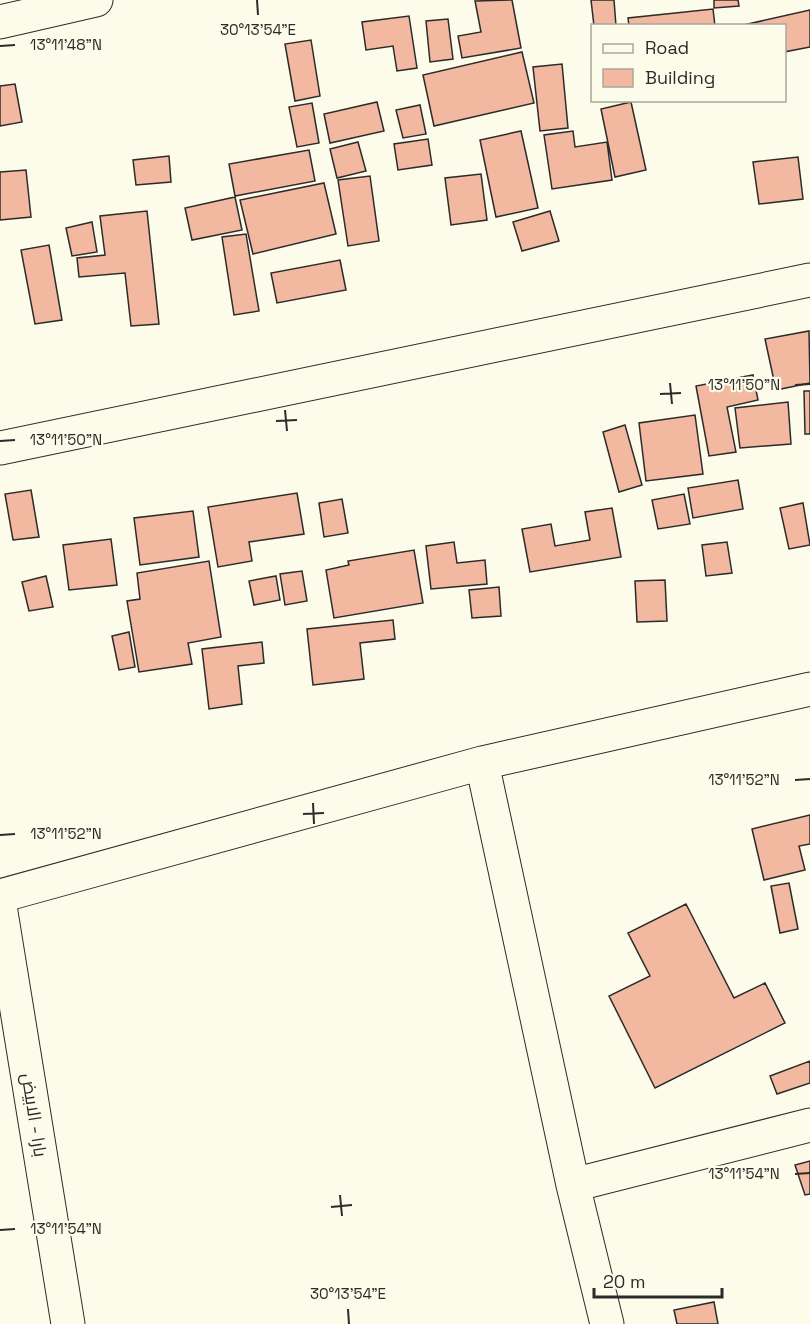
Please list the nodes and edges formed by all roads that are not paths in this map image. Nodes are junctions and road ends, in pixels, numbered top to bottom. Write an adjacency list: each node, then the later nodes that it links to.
1 (96, 0): 2 (street)
2 (0, 22)
3 (810, 280): 4 (street)
4 (0, 448)
5 (810, 689): 6 (street)
6 (482, 763): 7 (street); 10 (street)
7 (0, 896)
8 (0, 906): 11 (street, بارا - الابيض)
9 (810, 1125): 10 (street)
10 (573, 1185): 12 (street)
11 (68, 1324)
12 (607, 1324)

